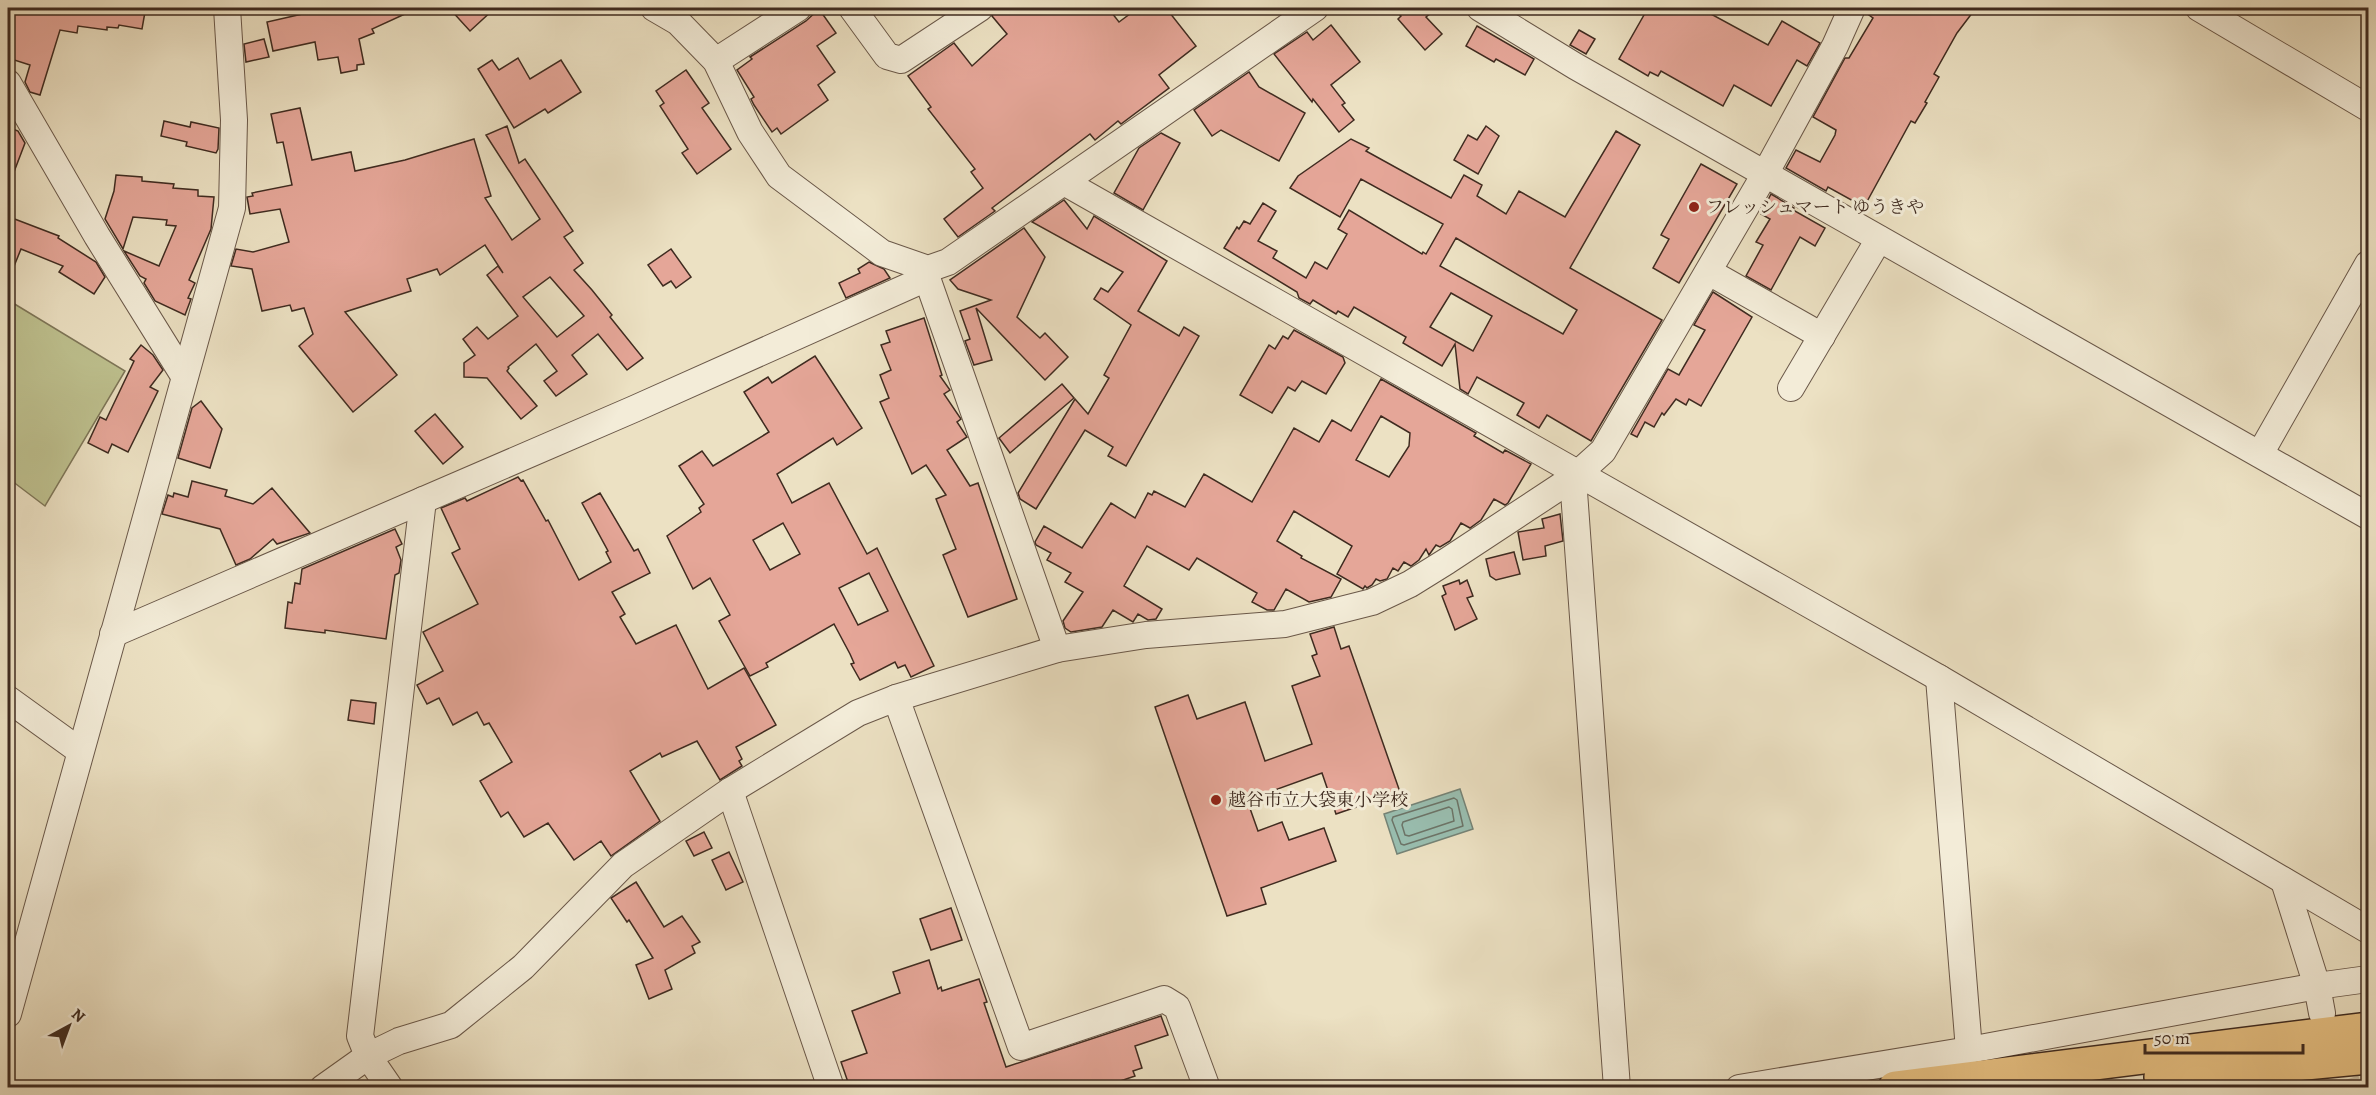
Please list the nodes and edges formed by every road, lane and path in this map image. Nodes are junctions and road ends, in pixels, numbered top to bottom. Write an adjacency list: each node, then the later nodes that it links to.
1 (227, 8): 21 (street)
2 (654, 8): 11 (street)
3 (798, 8): 11 (street)
4 (852, 8): 5 (street)
5 (980, 8)
6 (1315, 8): 10 (street)
7 (1480, 8): 14 (street)
8 (1852, 8): 14 (street)
9 (2199, 8): 13 (street)
10 (1283, 16): 15 (street)
11 (716, 61): 19 (street)
12 (8, 83): 21 (street)
13 (2368, 108)
14 (1765, 174): 16 (street); 18 (street)
15 (1064, 182): 19 (street); 24 (street)
16 (1879, 239): 20 (street); 23 (street)
17 (2368, 264): 23 (street)
18 (1709, 272): 20 (street); 24 (street)
19 (928, 274): 25 (street); 28 (street)
20 (1822, 336): 22 (street)
21 (184, 376): 27 (street)
22 (1791, 388)
23 (2260, 454): 26 (street)
24 (1575, 476): 28 (street); 29 (street); 48 (street)
25 (423, 500): 27 (street); 42 (street)
26 (2368, 516)
27 (113, 634): 32 (street)
28 (1057, 649): 31 (street)
29 (1939, 678): 34 (street); 41 (street)
30 (8, 699): 32 (street)
31 (896, 699): 33 (street); 47 (street)
32 (80, 751): 39 (street)
33 (730, 790): 42 (street); 46 (street)
34 (2284, 880): 35 (street); 37 (street)
35 (2368, 930)
36 (2368, 979): 37 (street)
37 (2317, 986): 38 (street); 41 (street)
38 (2322, 1013)
39 (8, 1014)
40 (2368, 1029): 50 (highway)
41 (1969, 1050): 49 (street)
42 (368, 1056): 44 (street); 45 (street)
43 (2368, 1057): 51 (highway)
44 (323, 1088)
45 (390, 1088)
46 (831, 1088)
47 (1207, 1088)
48 (1617, 1088)
49 (1739, 1088)
50 (1895, 1088)
51 (2079, 1088)

